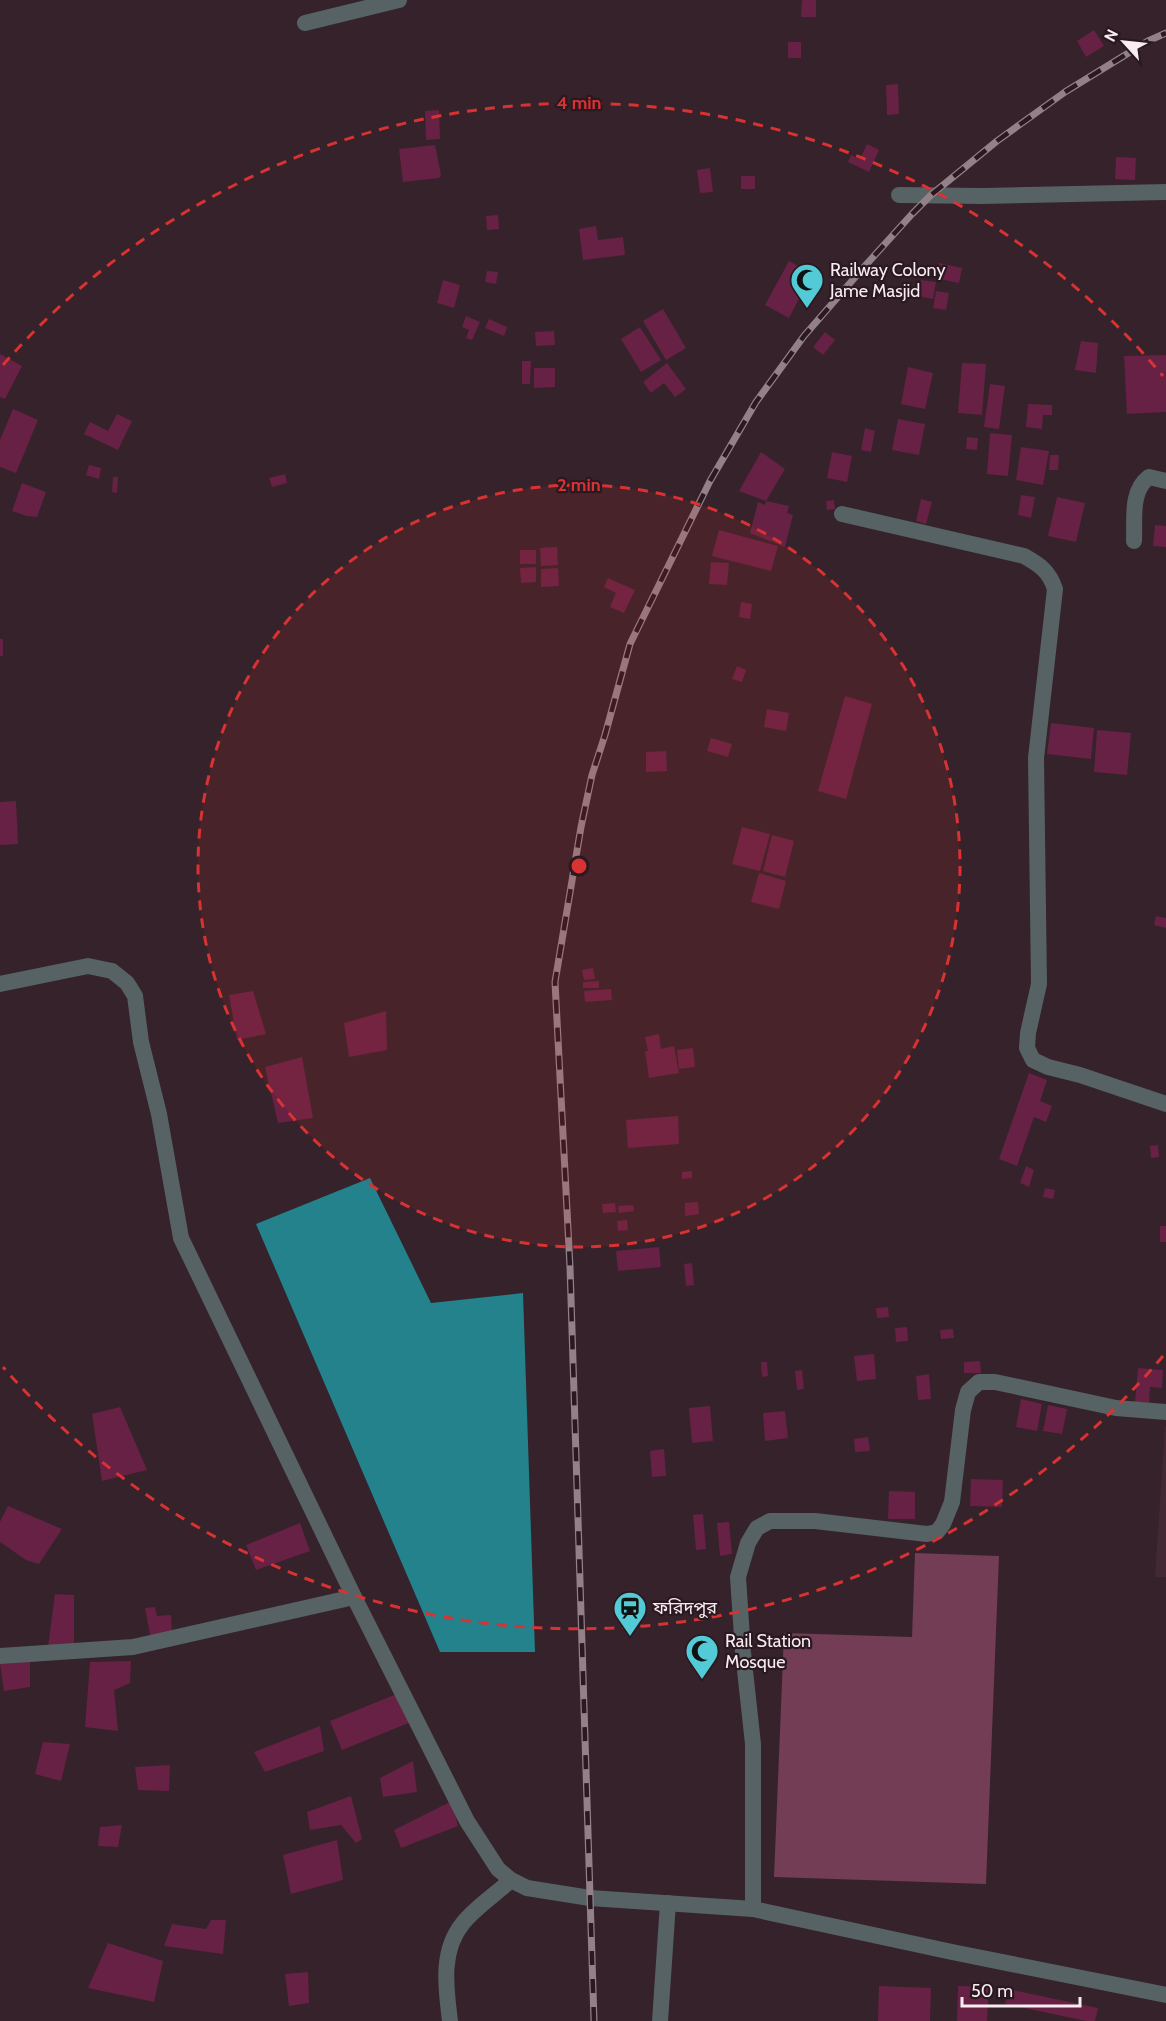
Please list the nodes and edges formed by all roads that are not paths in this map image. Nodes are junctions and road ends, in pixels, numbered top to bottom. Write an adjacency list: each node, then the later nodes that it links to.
1 (399, 0): 2 (street)
2 (305, 23)
3 (1166, 192): 4 (street)
4 (899, 195)
5 (1166, 480): 7 (street)
6 (842, 514): 9 (street)
7 (1134, 541)
8 (0, 984): 11 (street)
9 (1166, 1104)
10 (1166, 1412): 15 (street)
11 (354, 1597): 12 (street); 13 (street)
12 (0, 1656)
13 (512, 1880): 14 (street); 17 (street)
14 (668, 1903): 15 (street); 18 (street)
15 (753, 1910): 16 (street)
16 (1166, 1995)
17 (450, 2021)
18 (660, 2021)

